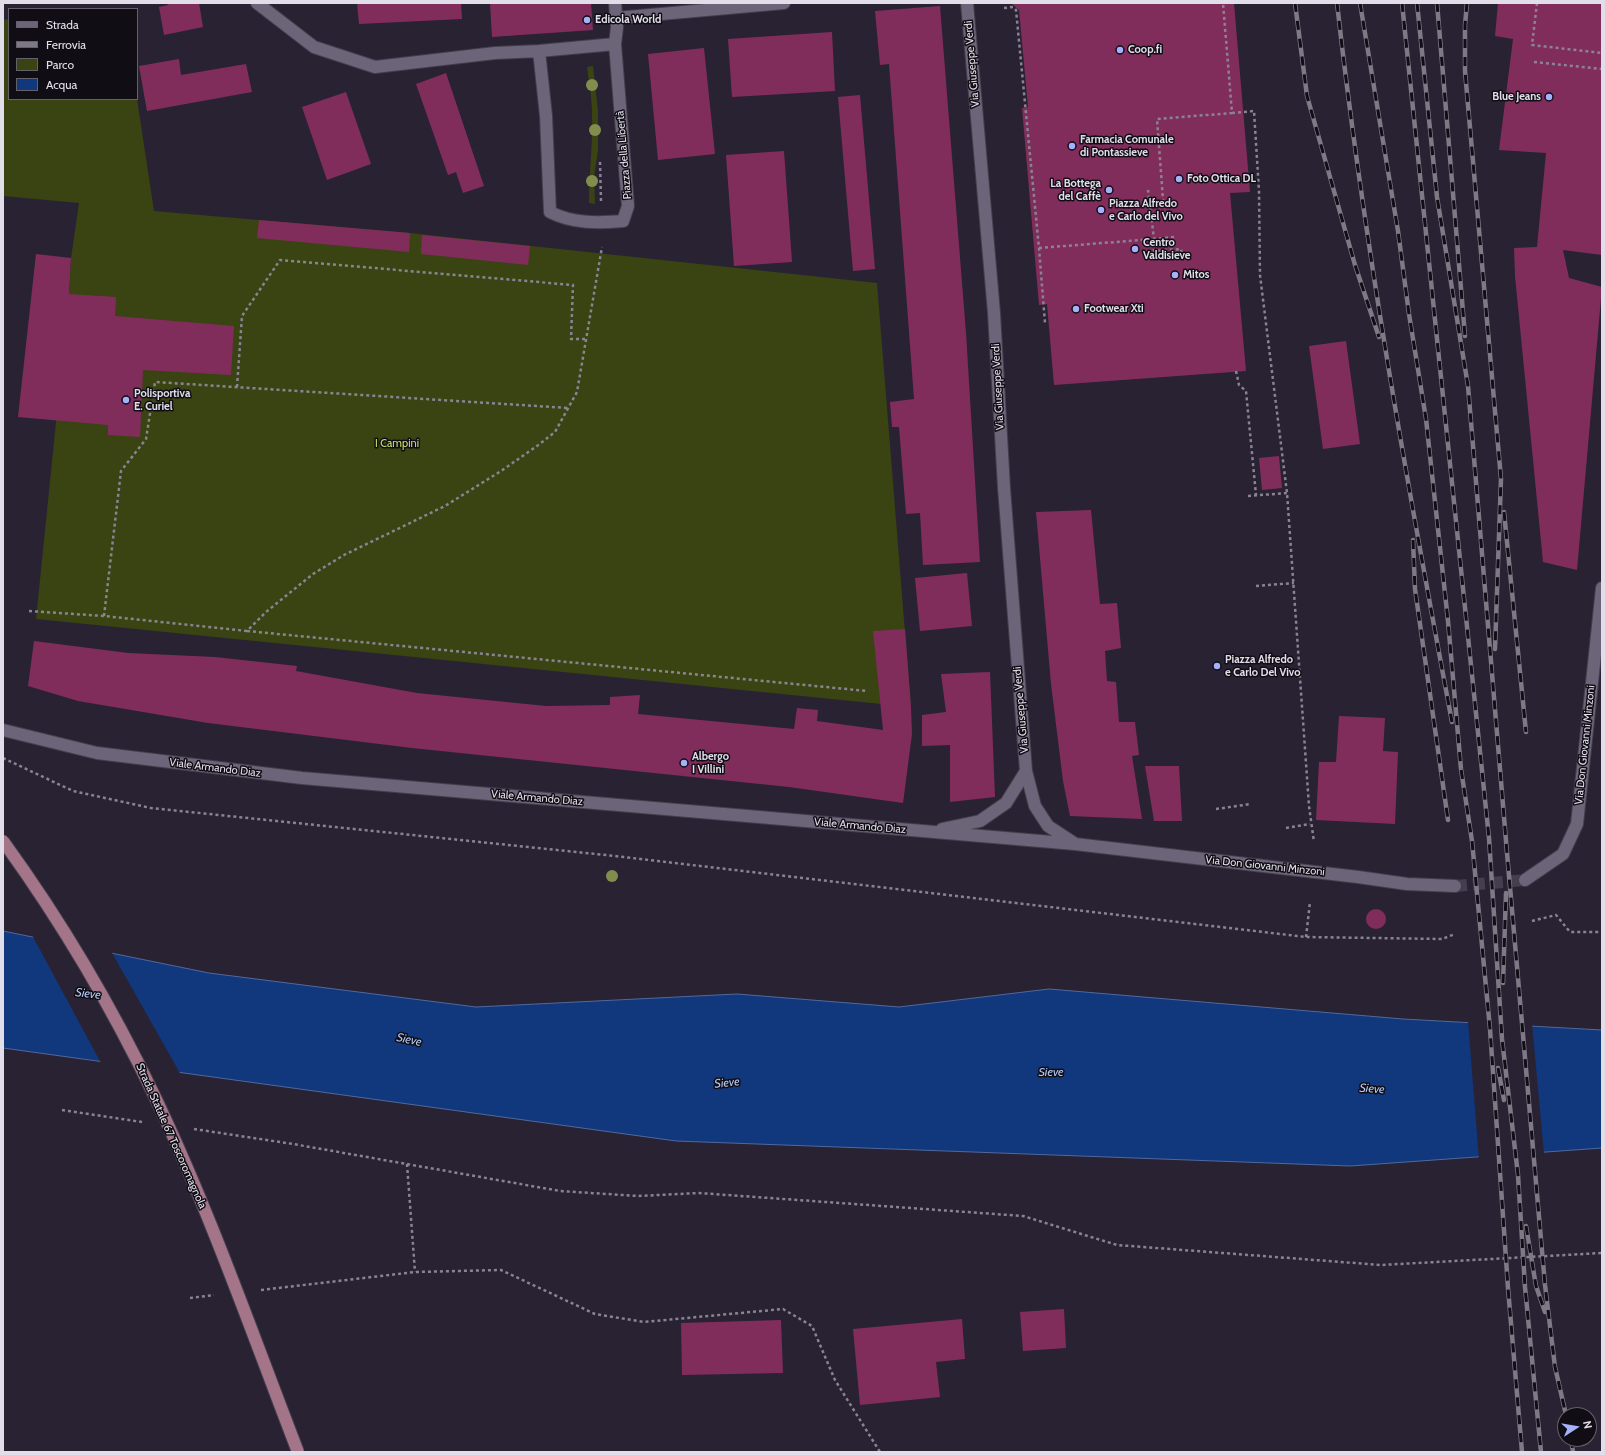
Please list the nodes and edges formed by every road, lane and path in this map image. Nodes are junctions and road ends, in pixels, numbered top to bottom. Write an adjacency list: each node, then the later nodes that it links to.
1 (257, 3): 10 (street)
2 (615, 3): 8 (street)
3 (784, 3): 8 (street)
4 (967, 3): 41 (street, Via Giuseppe Verdi)
5 (1223, 3): 14 (path)
6 (1537, 3): 11 (path)
7 (1004, 8): 20 (path)
8 (616, 18): 9 (street)
9 (615, 44): 10 (street); 10 (street, Piazza della Libertà)
10 (539, 51)
11 (1602, 53)
12 (1534, 62): 13 (path)
13 (1602, 69)
14 (1232, 113): 16 (path); 27 (path)
15 (1148, 190): 16 (path)
16 (1151, 214): 18 (path)
17 (1174, 237): 18 (path)
18 (1154, 239): 20 (path); 21 (path)
19 (602, 247): 23 (path)
20 (1039, 248): 22 (path)
21 (1182, 255)
22 (1045, 323)
23 (586, 340): 25 (path); 26 (path)
24 (1236, 371): 28 (path)
25 (237, 387): 26 (path); 35 (path)
26 (568, 408): 36 (path)
27 (1288, 492): 28 (path); 30 (path)
28 (1256, 495): 29 (path)
29 (1248, 496)
30 (1294, 583): 31 (path); 44 (path)
31 (1256, 586)
32 (1602, 588): 33 (street, Via Don Giovanni Minzoni)
33 (1601, 606): 37 (street, Via Don Giovanni Minzoni)
34 (29, 611): 35 (path)
35 (104, 616): 36 (path)
36 (246, 631): 38 (path)
37 (1598, 662): 50 (street, Via Don Giovanni Minzoni)
38 (867, 690)
39 (3, 730): 46 (street, Viale Armando Diaz)
40 (3, 758): 56 (path)
41 (1026, 771): 46 (street); 49 (street, Via Giuseppe Verdi)
42 (1251, 804): 43 (path)
43 (1216, 809)
44 (1310, 824): 45 (path); 48 (path)
45 (1286, 828)
46 (931, 832): 49 (street, Viale Armando Diaz)
47 (3, 841): 66 (main road, Strada Statale 67 Toscoromagnola, bridge)
48 (1314, 842)
49 (1075, 844): 51 (street, Via Don Giovanni Minzoni)
50 (1525, 880)
51 (1455, 886)
52 (1310, 902): 56 (path)
53 (1532, 921): 54 (path)
54 (1602, 932)
55 (1455, 934): 56 (path)
56 (1306, 937)
57 (62, 1110): 58 (path)
58 (147, 1122)
59 (193, 1129): 60 (path)
60 (407, 1164): 61 (path); 62 (path)
61 (1602, 1253)
62 (415, 1272): 63 (path); 67 (path)
63 (260, 1290)
64 (221, 1294): 65 (path)
65 (190, 1298)
66 (298, 1452)
67 (880, 1452)

